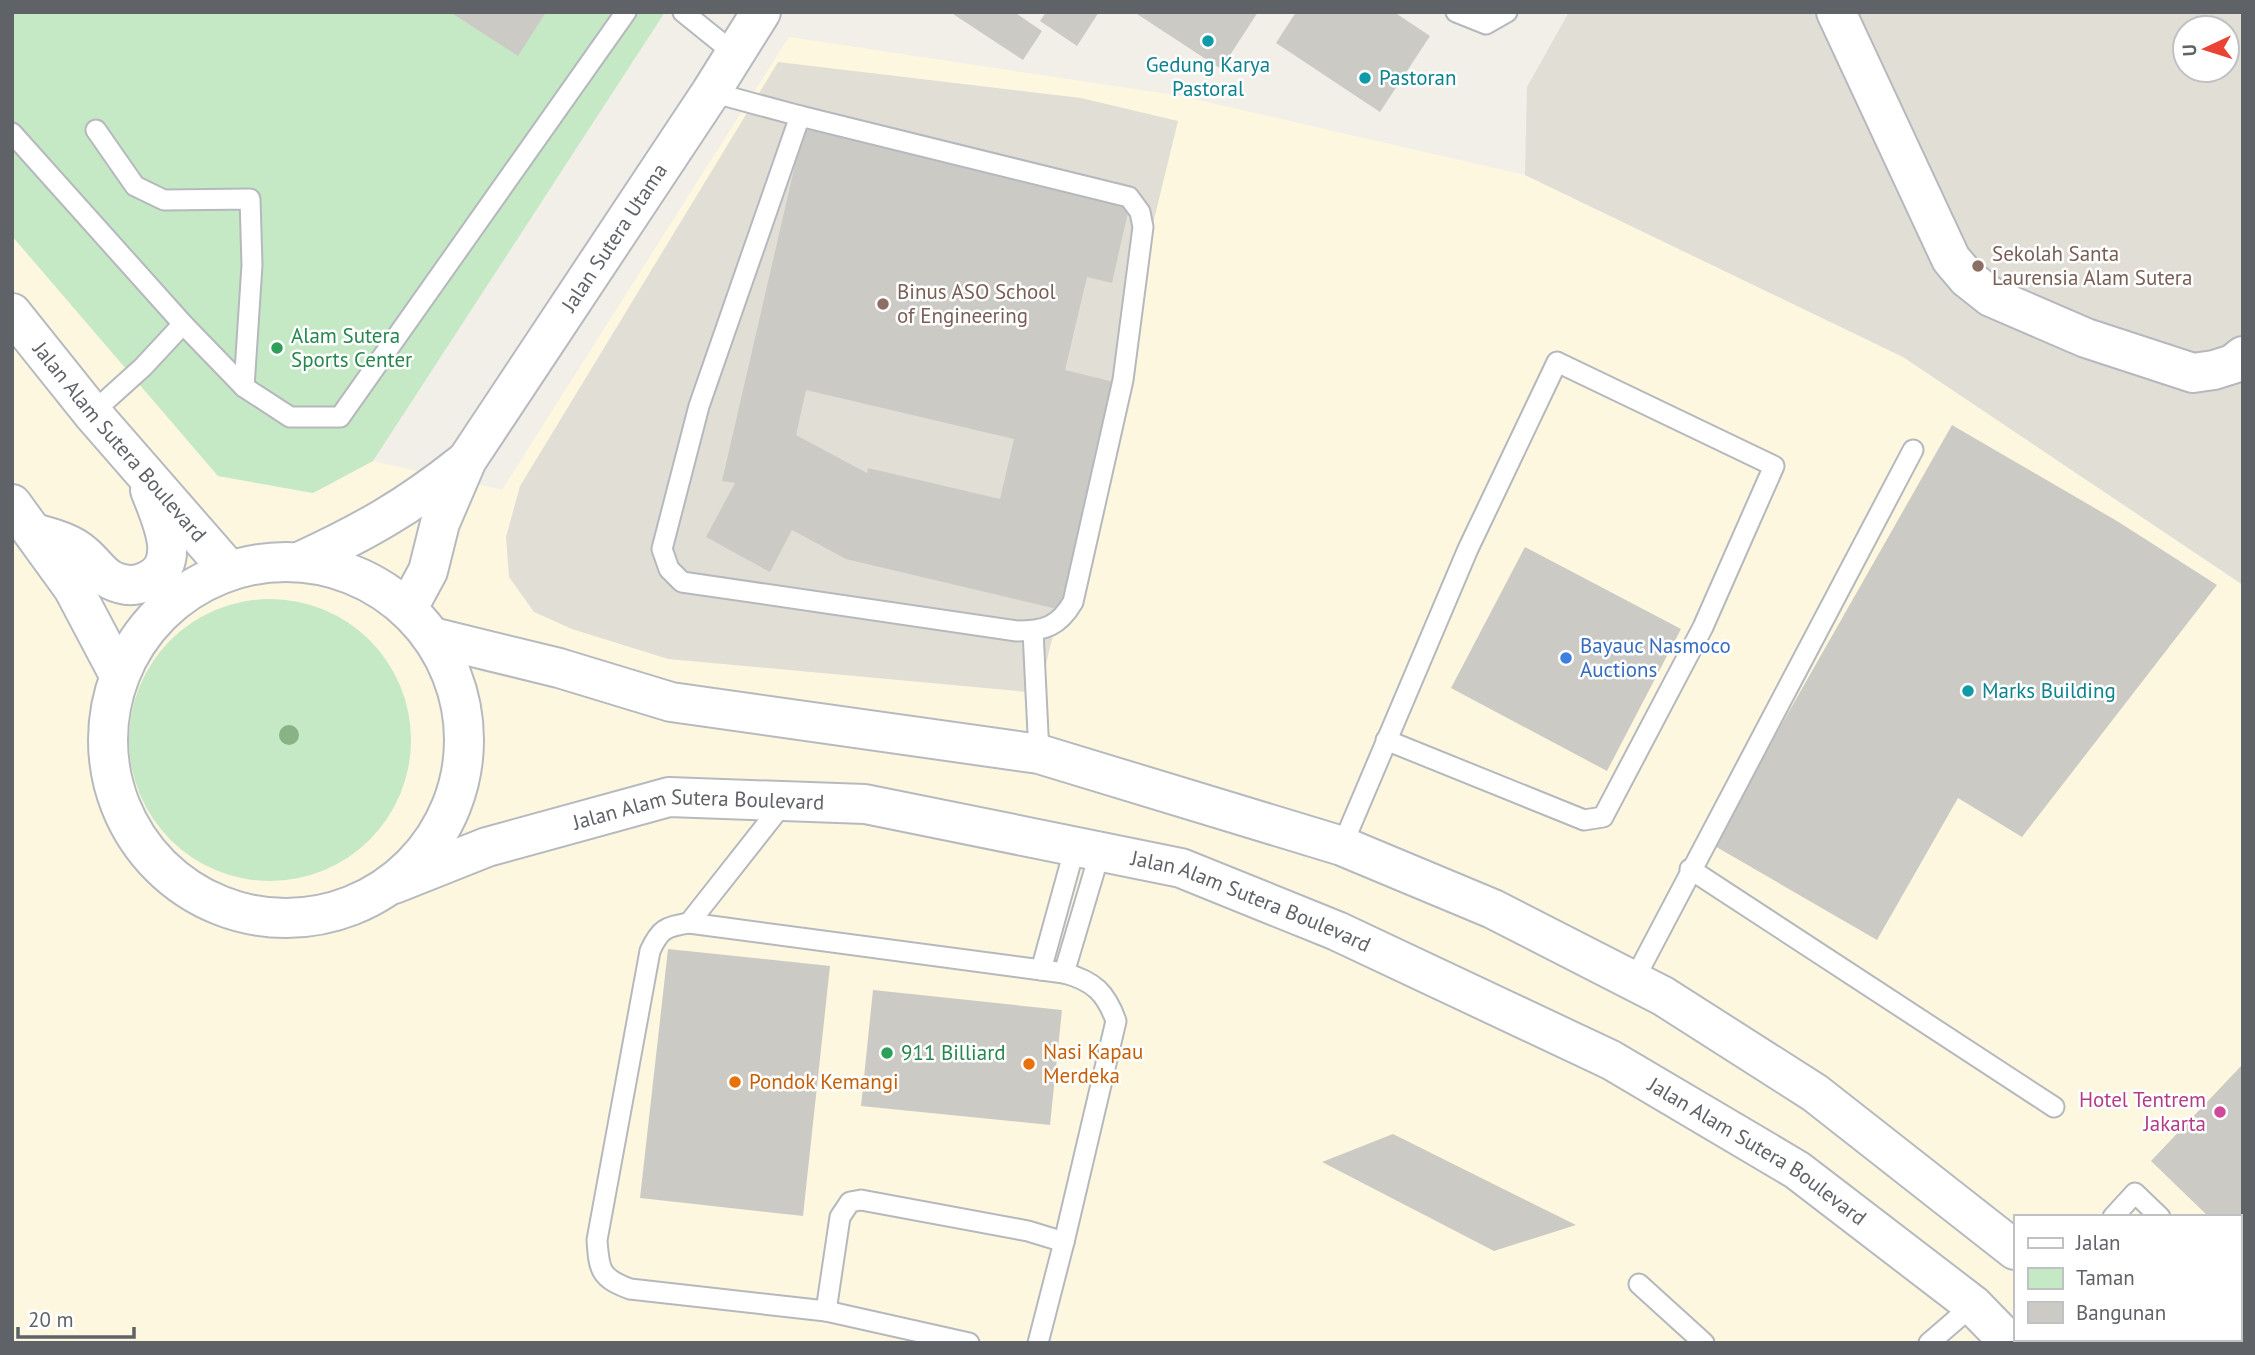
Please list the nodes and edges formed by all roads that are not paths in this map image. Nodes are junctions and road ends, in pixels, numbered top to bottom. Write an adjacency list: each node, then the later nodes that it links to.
1 (626, 12): 15 (lane)
2 (683, 12): 7 (lane)
3 (761, 12): 7 (main road, Jalan Sutera Utama)
4 (1457, 12): 5 (lane)
5 (1507, 12)
6 (1836, 12): 14 (main road)
7 (735, 54): 8 (main road, Jalan Sutera Utama)
8 (711, 92): 9 (lane); 18 (main road, Jalan Sutera Utama)
9 (800, 116): 24 (lane); 24 (lane)
10 (96, 130): 15 (lane)
11 (12, 133): 13 (lane)
12 (12, 313): 16 (main road, Jalan Alam Sutera Boulevard)
13 (183, 324): 15 (lane); 16 (lane)
14 (2243, 356)
15 (244, 387)
16 (92, 413): 19 (main road, Jalan Alam Sutera Boulevard)
17 (1913, 450): 32 (lane)
18 (467, 460): 21 (main road, Jalan Sutera Utama); 23 (main road, Jalan Sutera Utama)
19 (145, 475): 20 (main road); 22 (main road, Jalan Alam Sutera Boulevard)
20 (23, 519): 26 (main road)
21 (302, 561): 22 (main road); 23 (main road)
22 (228, 569): 26 (main road)
23 (408, 608): 25 (main road)
24 (1033, 631): 28 (lane)
25 (432, 637): 28 (main road); 33 (main road)
26 (119, 675): 33 (main road, Jalan Alam Sutera Boulevard)
27 (1386, 740): 27 (lane); 30 (lane)
28 (1039, 754): 30 (main road)
29 (787, 799): 31 (main road, Jalan Alam Sutera Boulevard); 33 (main road, Jalan Alam Sutera Boulevard); 34 (lane)
30 (1342, 846): 37 (main road)
31 (1088, 849): 35 (lane); 36 (lane); 44 (main road, Jalan Alam Sutera Boulevard)
32 (1690, 869): 37 (lane); 38 (lane)
33 (394, 884)
34 (689, 923): 35 (lane); 45 (lane)
35 (1041, 970): 36 (lane)
36 (1064, 973): 41 (lane)
37 (1633, 979): 42 (main road)
38 (2054, 1107)
39 (2115, 1215): 40 (lane)
40 (2158, 1215)
41 (1064, 1242): 45 (lane); 47 (lane)
42 (2014, 1249)
43 (1639, 1284): 48 (lane)
44 (1973, 1305): 49 (lane); 50 (main road, Jalan Alam Sutera Boulevard)
45 (826, 1311): 46 (lane)
46 (969, 1343)
47 (1038, 1343)
48 (1704, 1343)
49 (1929, 1343)
50 (2010, 1343)

